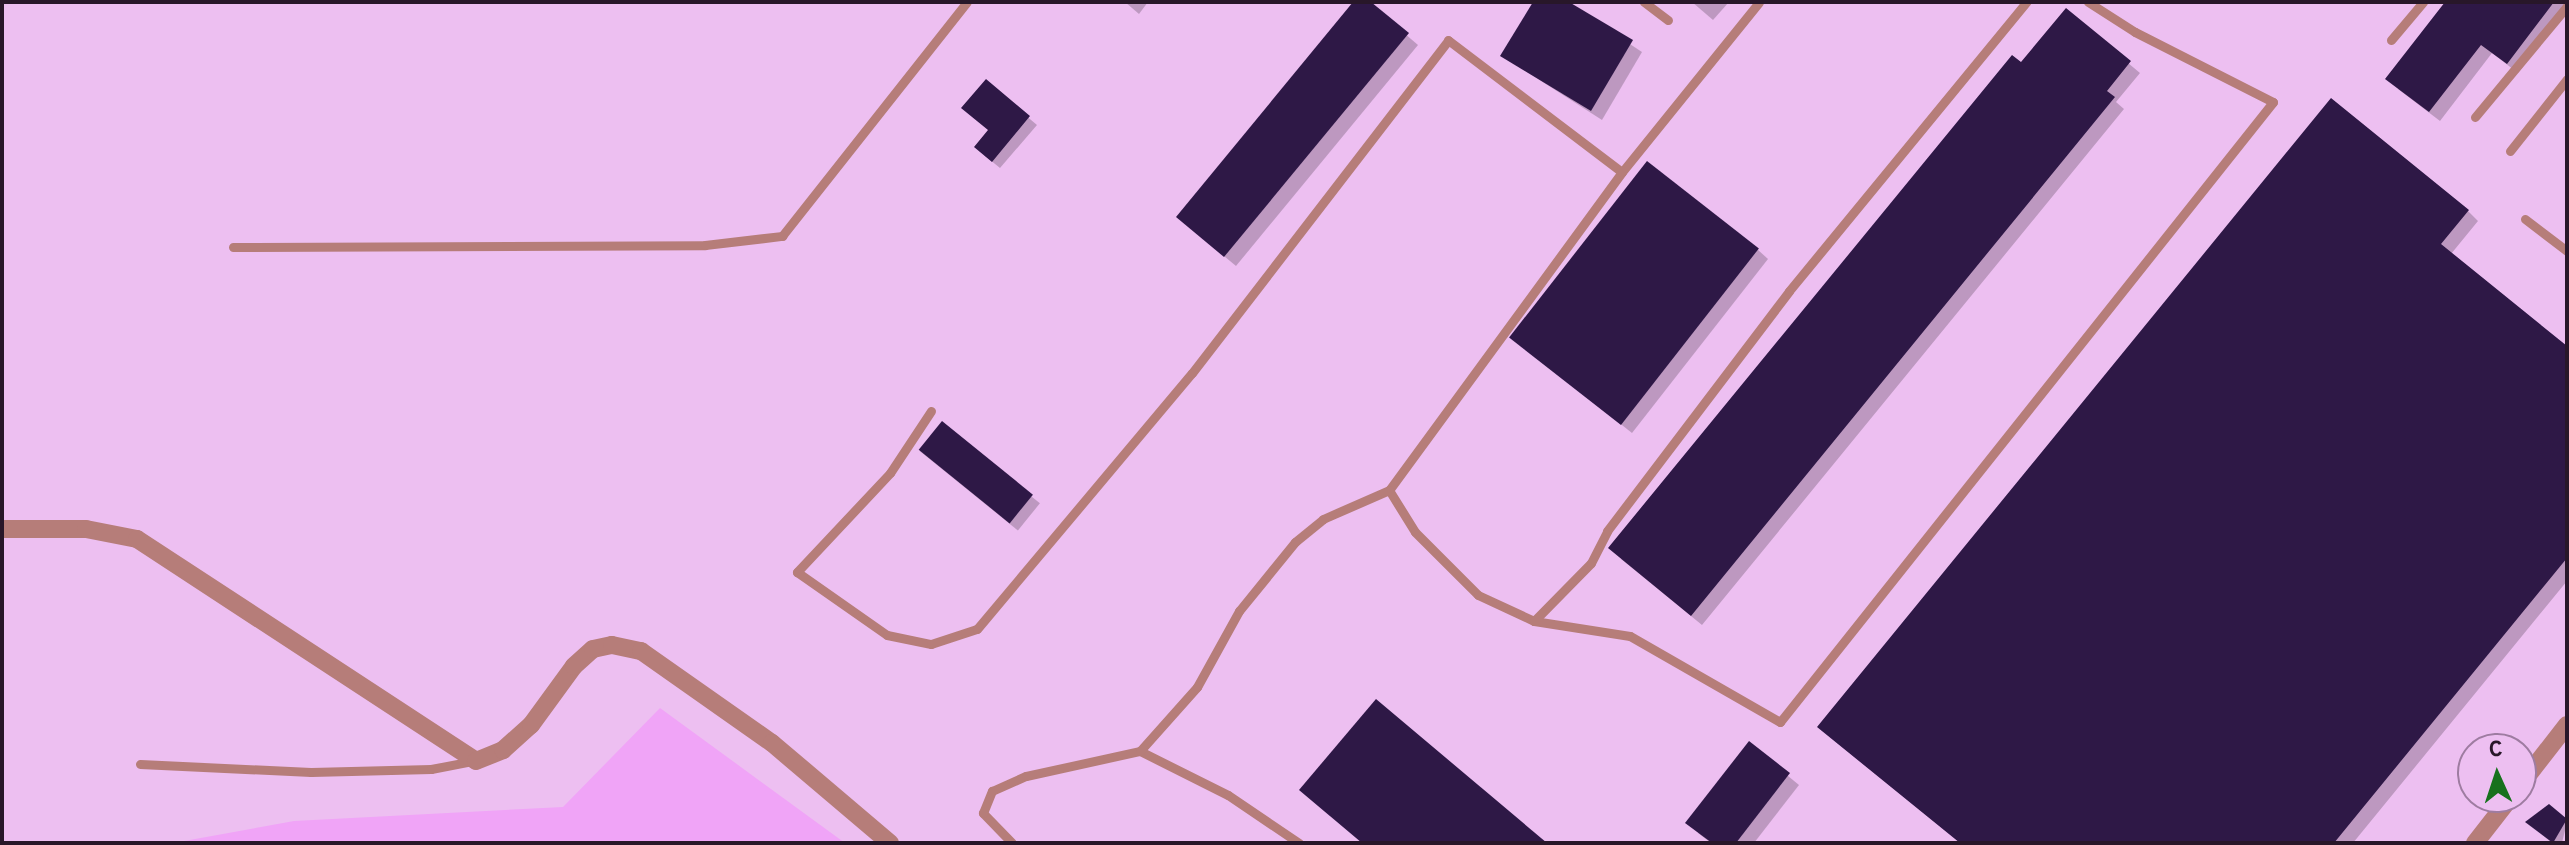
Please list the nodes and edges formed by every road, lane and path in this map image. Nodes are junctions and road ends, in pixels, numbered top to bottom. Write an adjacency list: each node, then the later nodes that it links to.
1 (967, 2): 15 (lane)
2 (1644, 2): 8 (lane)
3 (1759, 2): 13 (lane)
4 (2026, 2): 20 (lane)
5 (2088, 2): 20 (lane)
6 (2423, 2): 9 (lane)
7 (2567, 6): 11 (lane)
8 (1668, 20)
9 (2391, 40)
10 (2567, 79): 12 (lane)
11 (2475, 117)
12 (2510, 151)
13 (1622, 172): 17 (lane); 18 (lane)
14 (2525, 219): 16 (lane)
15 (233, 247)
16 (2567, 251)
17 (931, 411)
18 (1389, 490): 20 (lane); 22 (lane)
19 (2, 529): 23 (street)
20 (1534, 621)
21 (2567, 725): 24 (street)
22 (1140, 751): 28 (lane); 29 (lane)
23 (476, 761): 25 (lane); 27 (street)
24 (2537, 763)
25 (140, 764)
26 (2498, 813): 30 (street)
27 (890, 843)
28 (1012, 843)
29 (1299, 843)
30 (2475, 843)

